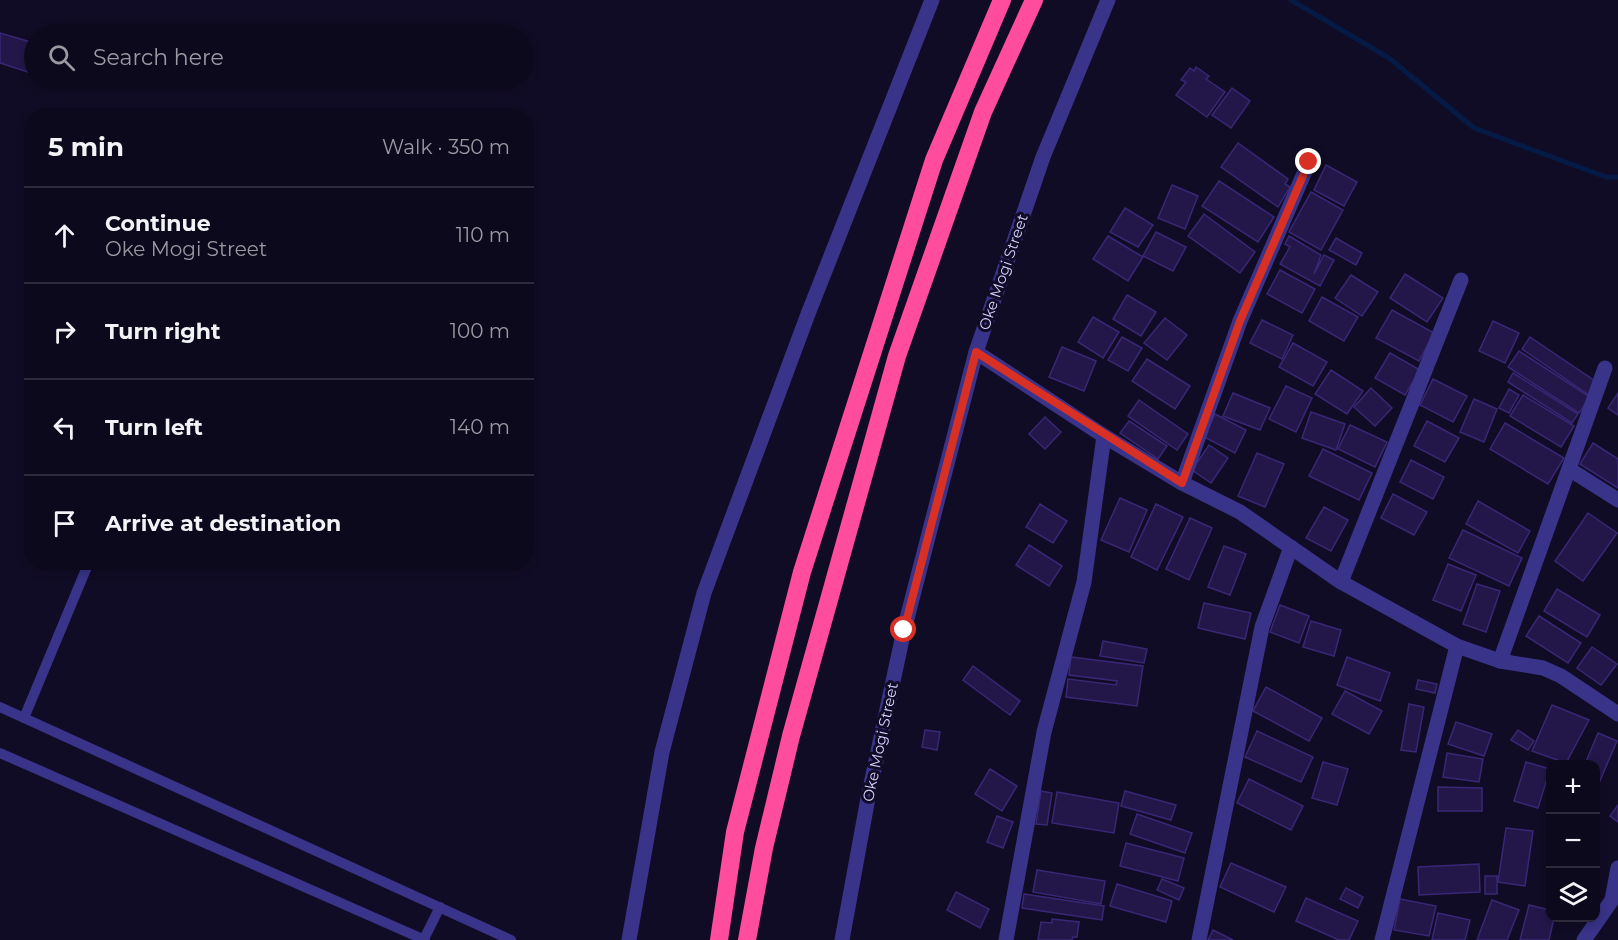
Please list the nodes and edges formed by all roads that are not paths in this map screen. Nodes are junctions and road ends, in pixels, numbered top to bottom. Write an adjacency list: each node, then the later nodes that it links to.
1 (932, 0): 26 (street)
2 (1002, 0): 27 (highway)
3 (1034, 0): 28 (highway)
4 (1108, 0): 7 (street, Oke Mogi Street)
5 (1309, 162): 11 (street)
6 (1461, 280): 15 (street)
7 (976, 352): 9 (street); 29 (street, Oke Mogi Street)
8 (1605, 368): 10 (street)
9 (1104, 436): 11 (street); 30 (street)
10 (1569, 469): 12 (street); 17 (street)
11 (1182, 483): 13 (street)
12 (1618, 500)
13 (1291, 547): 15 (street); 31 (street)
14 (86, 570): 20 (lane)
15 (1341, 582): 16 (street)
16 (1457, 646): 17 (street); 32 (street)
17 (1500, 661): 19 (street)
18 (0, 707): 20 (lane)
19 (1618, 714)
20 (24, 718): 23 (lane)
21 (0, 753): 24 (lane)
22 (1618, 868): 33 (street)
23 (440, 907): 24 (lane); 25 (lane)
24 (424, 940)
25 (511, 940)
26 (629, 940)
27 (718, 940)
28 (747, 940)
29 (842, 940)
30 (1006, 940)
31 (1199, 940)
32 (1382, 940)
33 (1584, 940)

